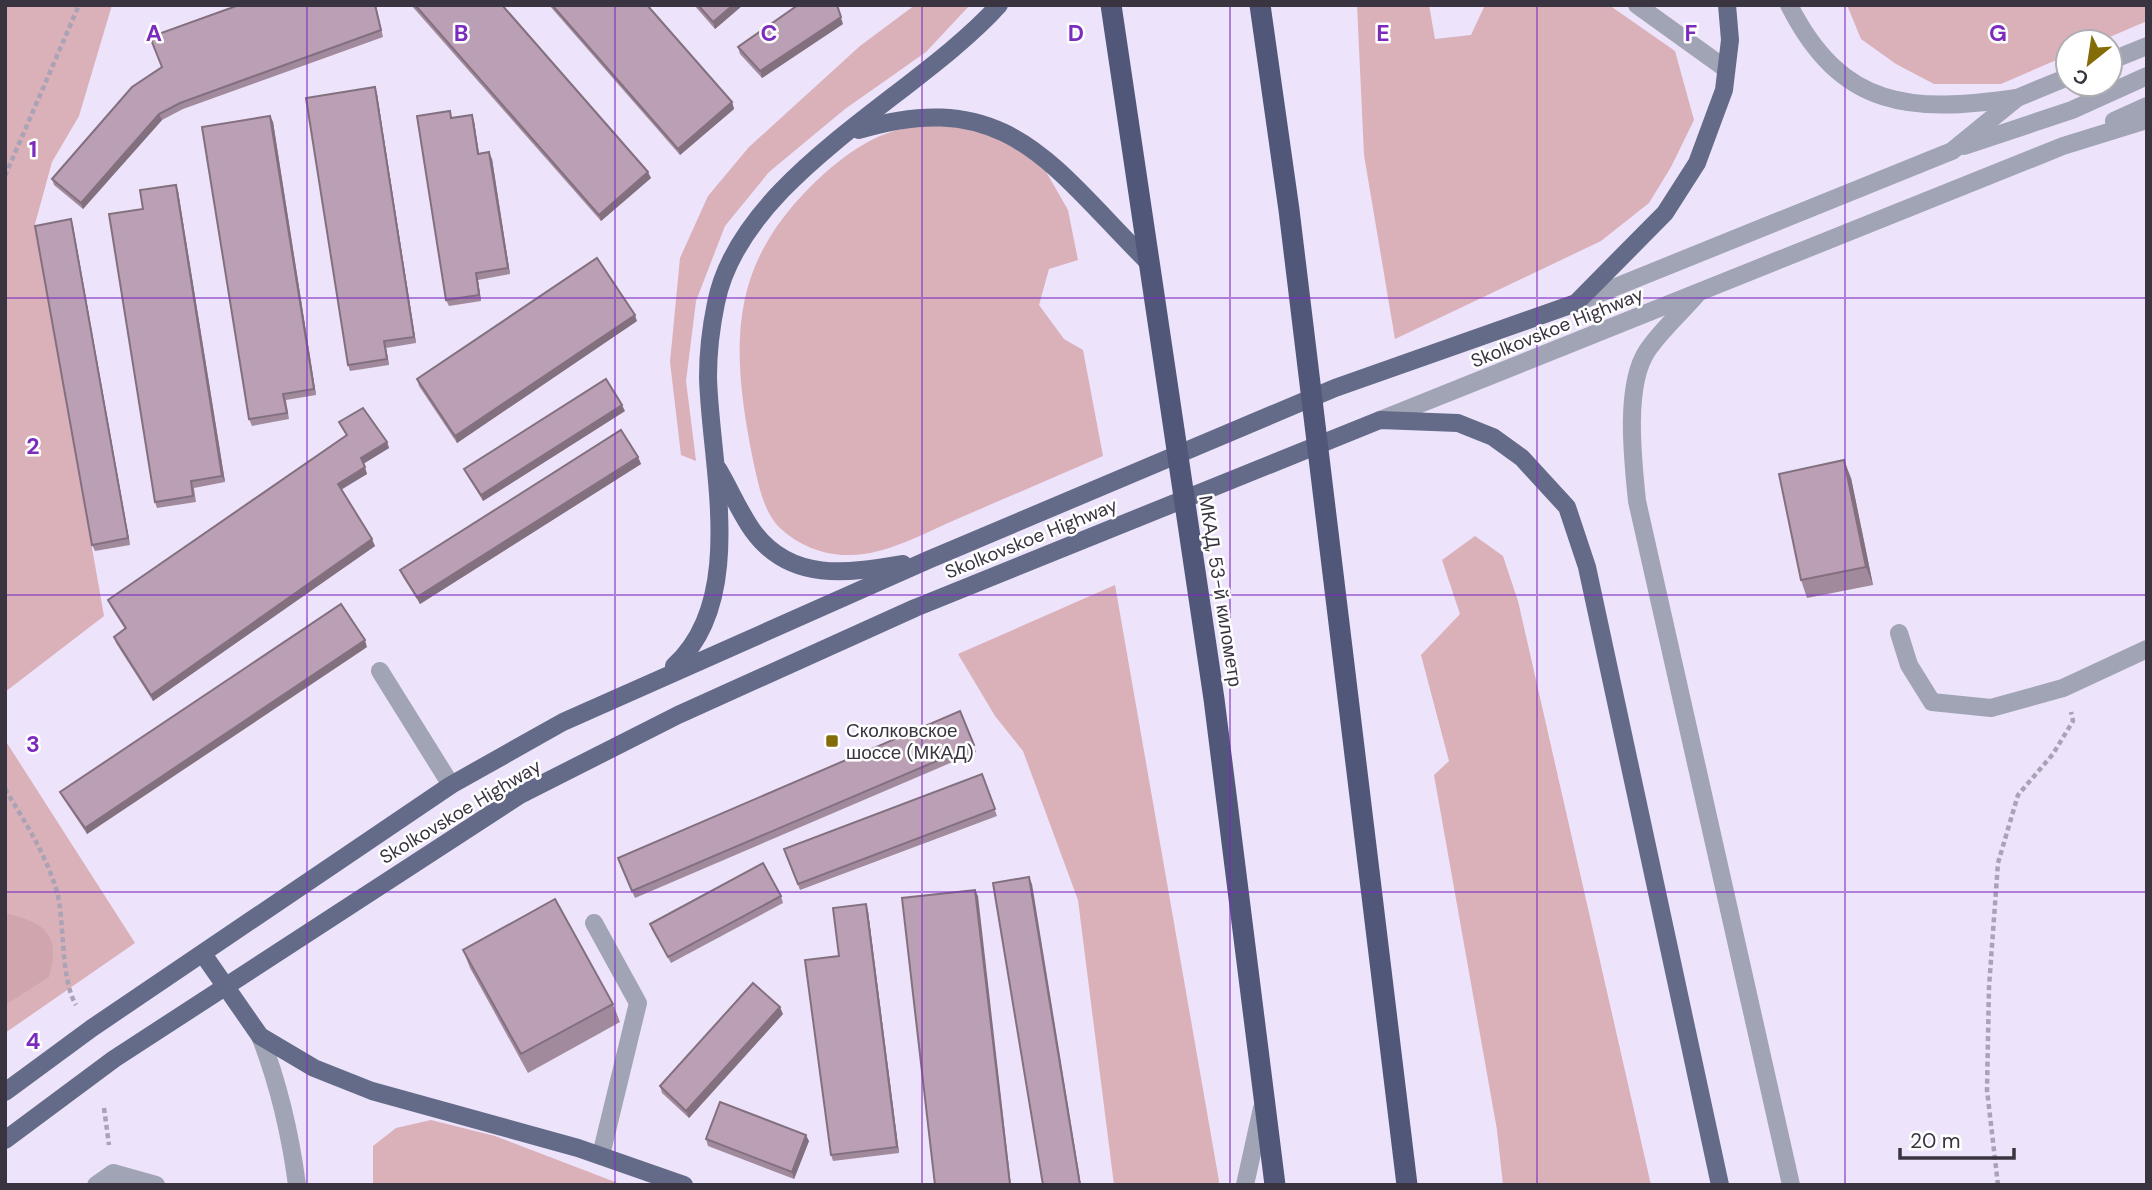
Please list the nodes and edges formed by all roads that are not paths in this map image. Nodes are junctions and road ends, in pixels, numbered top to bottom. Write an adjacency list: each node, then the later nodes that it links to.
1 (999, 5): 15 (main road)
2 (1111, 5): 18 (highway, МКАД, 53-й километр)
3 (1259, 5): 43 (highway)
4 (1637, 5): 9 (street)
5 (1727, 5): 9 (main road)
6 (1790, 5): 12 (street)
7 (2147, 46): 8 (street)
8 (2124, 55)
9 (1726, 69): 20 (main road)
10 (2147, 76): 17 (street)
11 (2054, 83): 12 (street, Skolkovskoe Highway)
12 (2017, 98): 17 (street, Skolkovskoe Highway)
13 (2147, 106): 16 (street)
14 (2147, 120): 16 (street, Skolkovskoe Highway)
15 (849, 133): 18 (main road); 22 (main road)
16 (2063, 146): 19 (street, Skolkovskoe Highway)
17 (1952, 150): 20 (street, Skolkovskoe Highway)
18 (1147, 261): 34 (highway, МКАД, 53-й километр)
19 (1698, 293): 21 (street, Skolkovskoe Highway); 45 (street)
20 (1576, 303): 23 (main road, Skolkovskoe Highway)
21 (1380, 420): 31 (main road, Skolkovskoe Highway); 44 (main road)
22 (718, 468): 23 (main road); 27 (main road)
23 (928, 560): 27 (main road, Skolkovskoe Highway)
24 (1899, 633): 25 (street)
25 (2147, 649)
26 (380, 671): 28 (street)
27 (663, 677): 28 (main road, Skolkovskoe Highway)
28 (451, 785): 30 (main road, Skolkovskoe Highway)
29 (594, 923): 36 (street)
30 (203, 954): 31 (main road); 33 (main road, Skolkovskoe Highway)
31 (227, 987): 32 (main road); 35 (main road, Skolkovskoe Highway)
32 (260, 1036): 36 (main road); 39 (street)
33 (5, 1092)
34 (1264, 1097): 41 (street); 42 (highway, МКАД, 53-й километр)
35 (5, 1140)
36 (601, 1156): 40 (main road)
37 (96, 1185): 38 (street)
38 (156, 1185)
39 (297, 1185)
40 (684, 1185)
41 (1245, 1185)
42 (1275, 1185)
43 (1407, 1185)
44 (1720, 1185)
45 (1791, 1185)

